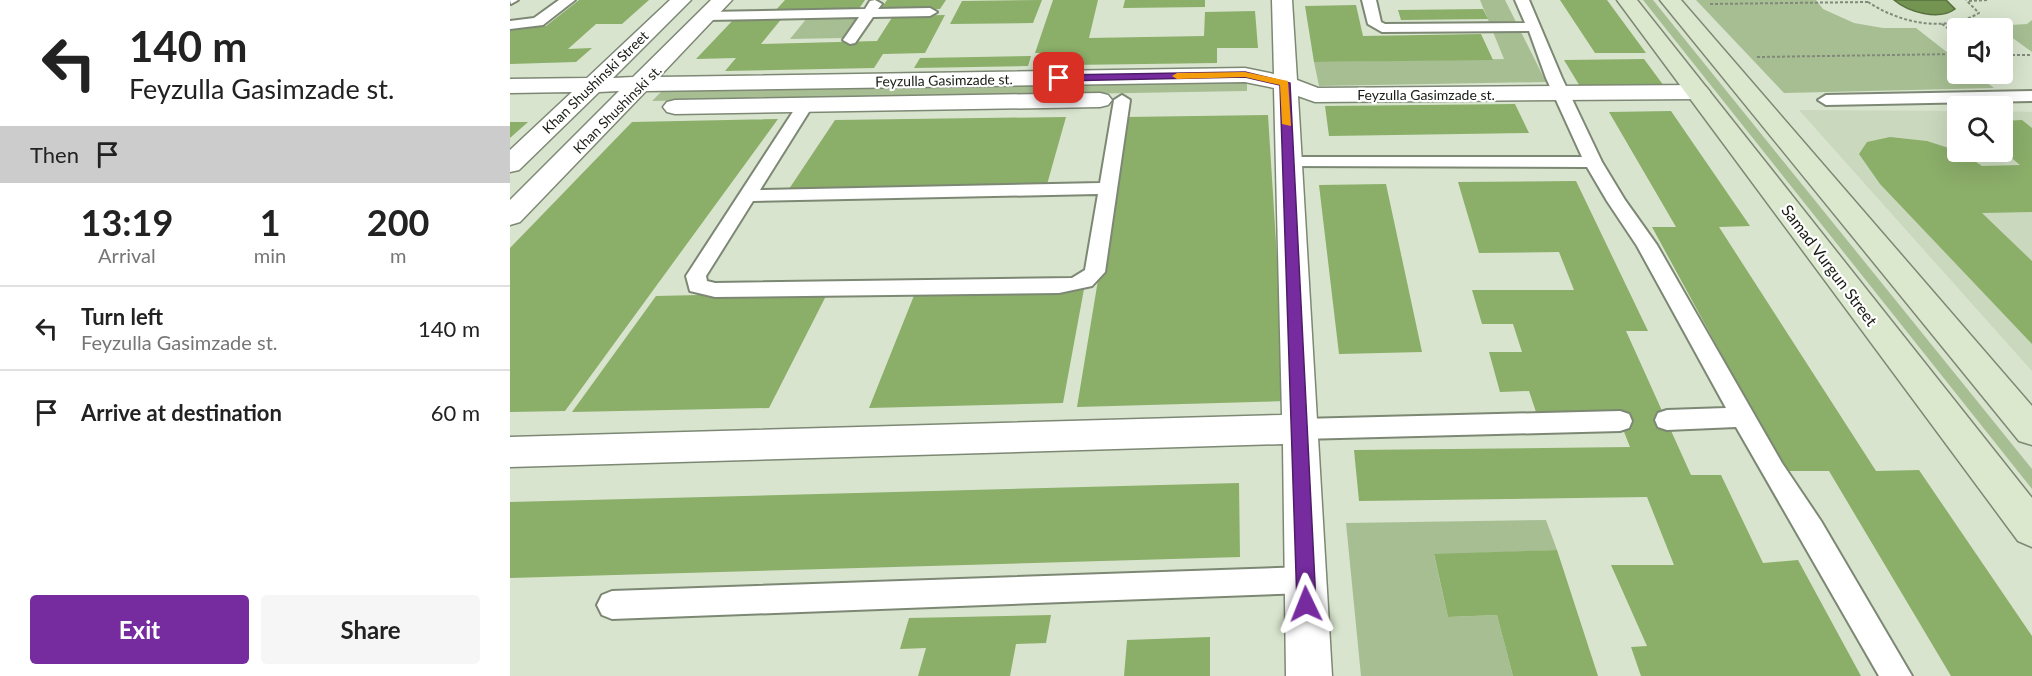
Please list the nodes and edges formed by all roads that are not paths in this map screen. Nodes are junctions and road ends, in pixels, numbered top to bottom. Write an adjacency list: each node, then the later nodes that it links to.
1 (568, 0): 12 (lane)
2 (681, 0): 17 (street, Khan Shushinski Street)
3 (878, 0): 11 (lane)
4 (1282, 0): 18 (street)
5 (1369, 0): 13 (lane)
6 (1522, 0): 13 (lane)
7 (1628, 0): 19 (main road, Samad Vurgun Street)
8 (1670, 0): 39 (main road)
9 (715, 8): 11 (lane); 15 (street, Khan Shushinski st.)
10 (930, 12): 11 (lane)
11 (869, 13): 14 (lane)
12 (510, 25)
13 (1535, 27): 20 (lane)
14 (850, 40)
15 (640, 85): 17 (street, Feyzulla Gasimzade st.); 18 (street, Feyzulla Gasimzade st.); 28 (street, Khan Shushinski st.)
16 (510, 86): 17 (street, Feyzulla Gasimzade st.)
17 (591, 86): 26 (street, Khan Shushinski Street)
18 (1295, 92): 20 (street, Feyzulla Gasimzade st.); 22 (street, Feyzulla Gasimzade st.); 29 (street)
19 (1698, 92): 20 (street, Feyzulla Gasimzade st.); 41 (main road, Samad Vurgun Street)
20 (1561, 94): 30 (lane)
21 (2032, 96): 24 (lane)
22 (1231, 98)
23 (1133, 99): 27 (street, Feyzulla Gasimzade st.); 32 (lane)
24 (1826, 99)
25 (510, 106): 26 (street, Feyzulla Gasimzade st.)
26 (571, 106): 28 (street, Feyzulla Gasimzade st.); 31 (street, Khan Shushinski Street)
27 (804, 106): 28 (street, Feyzulla Gasimzade st.); 33 (lane)
28 (619, 107): 34 (street, Khan Shushinski st.)
29 (1289, 162): 30 (lane); 38 (street)
30 (1593, 162): 35 (lane)
31 (510, 164)
32 (1109, 188): 33 (lane); 33 (lane)
33 (746, 196)
34 (510, 216)
35 (1742, 417): 36 (lane); 45 (lane)
36 (1667, 420)
37 (1620, 421): 38 (lane)
38 (1301, 429): 40 (street); 42 (street)
39 (2032, 430)
40 (510, 452)
41 (2032, 529)
42 (1306, 580): 43 (lane); 44 (street)
43 (612, 605)
44 (1309, 676)
45 (1896, 676)

